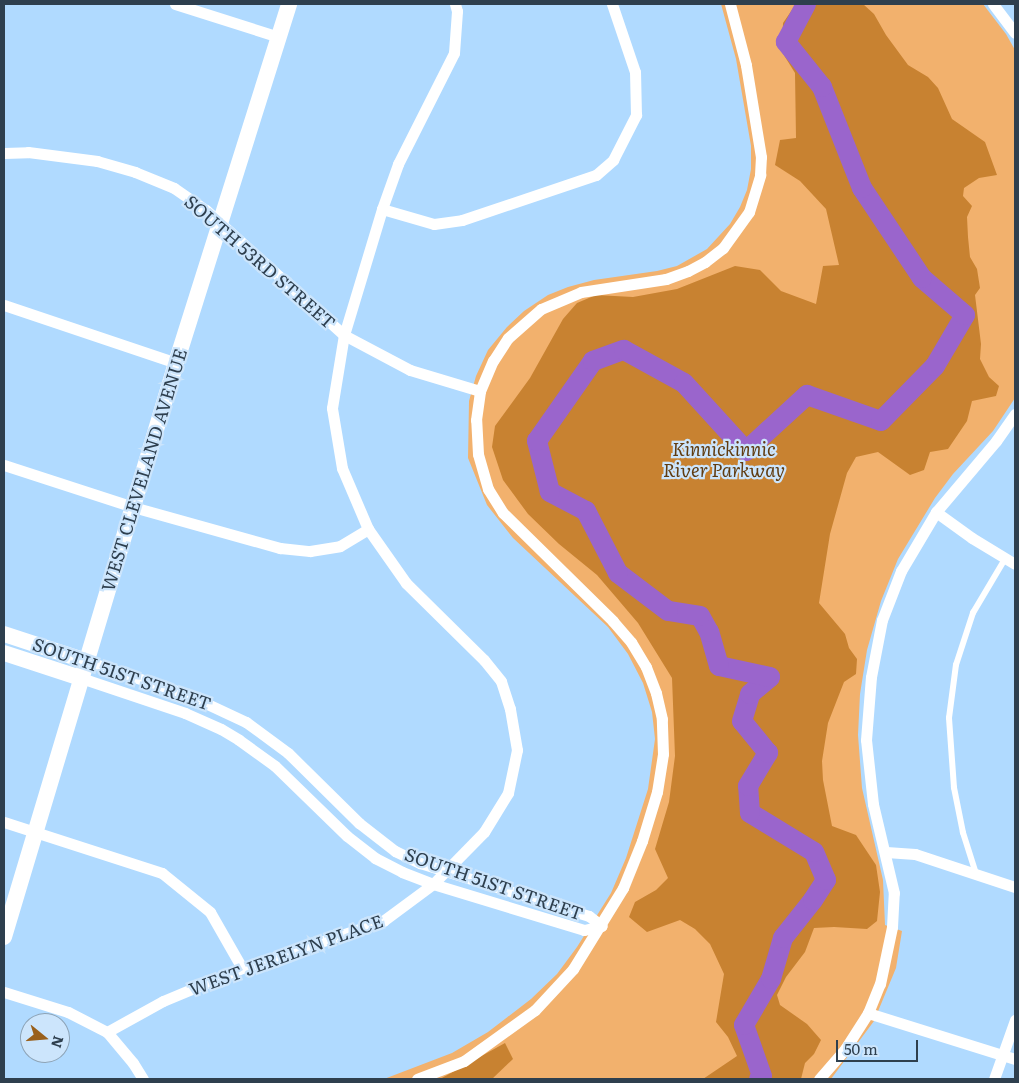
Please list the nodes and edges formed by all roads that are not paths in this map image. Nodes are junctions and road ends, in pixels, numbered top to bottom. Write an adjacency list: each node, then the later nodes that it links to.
1 (176, 4): 8 (street)
2 (289, 4): 8 (street, WEST CLEVELAND AVENUE)
3 (455, 4): 10 (street, WEST JERELYN PLACE)
4 (612, 4): 10 (street)
5 (730, 4): 15 (street)
6 (993, 4): 7 (street)
7 (1015, 33)
8 (279, 37): 11 (street, WEST CLEVELAND AVENUE)
9 (4, 153): 11 (street, SOUTH 53RD STREET)
10 (382, 208): 13 (street, WEST JERELYN PLACE)
11 (221, 223): 13 (street, SOUTH 53RD STREET); 14 (street, WEST CLEVELAND AVENUE)
12 (4, 306): 14 (street)
13 (344, 335): 15 (street, SOUTH 53RD STREET); 20 (street, WEST JERELYN PLACE)
14 (176, 363): 18 (street, WEST CLEVELAND AVENUE)
15 (480, 391): 36 (street)
16 (1015, 414): 19 (street)
17 (4, 465): 18 (street)
18 (133, 507): 20 (street); 24 (street, WEST CLEVELAND AVENUE)
19 (936, 512): 21 (street); 30 (street)
20 (368, 529): 31 (street, WEST JERELYN PLACE)
21 (1010, 561): 32 (lane)
22 (4, 634): 24 (street, SOUTH 51ST STREET)
23 (4, 653): 25 (street, SOUTH 51ST STREET)
24 (86, 660): 25 (street, WEST CLEVELAND AVENUE); 26 (street, SOUTH 51ST STREET)
25 (81, 678): 27 (street, SOUTH 51ST STREET); 29 (street, WEST CLEVELAND AVENUE)
26 (264, 734): 27 (street); 31 (street, SOUTH 51ST STREET)
27 (253, 749): 33 (street, SOUTH 51ST STREET)
28 (4, 822): 29 (street)
29 (35, 832): 35 (street, WEST CLEVELAND AVENUE); 38 (street)
30 (886, 852): 32 (street); 40 (street)
31 (447, 870): 33 (street, WEST JERELYN PLACE); 36 (street, SOUTH 51ST STREET)
32 (976, 874): 34 (street)
33 (433, 884): 36 (street, SOUTH 51ST STREET); 38 (street, WEST JERELYN PLACE)
34 (1015, 887)
35 (8, 907): 37 (street, WEST CLEVELAND AVENUE)
36 (602, 926): 45 (street)
37 (4, 937)
38 (242, 968): 42 (street, WEST JERELYN PLACE)
39 (4, 992): 42 (street)
40 (868, 1013): 43 (street); 46 (street)
41 (1015, 1020): 43 (street)
42 (107, 1032): 44 (street)
43 (1010, 1057): 47 (street)
44 (143, 1079)
45 (417, 1079)
46 (819, 1079)
47 (994, 1079)

